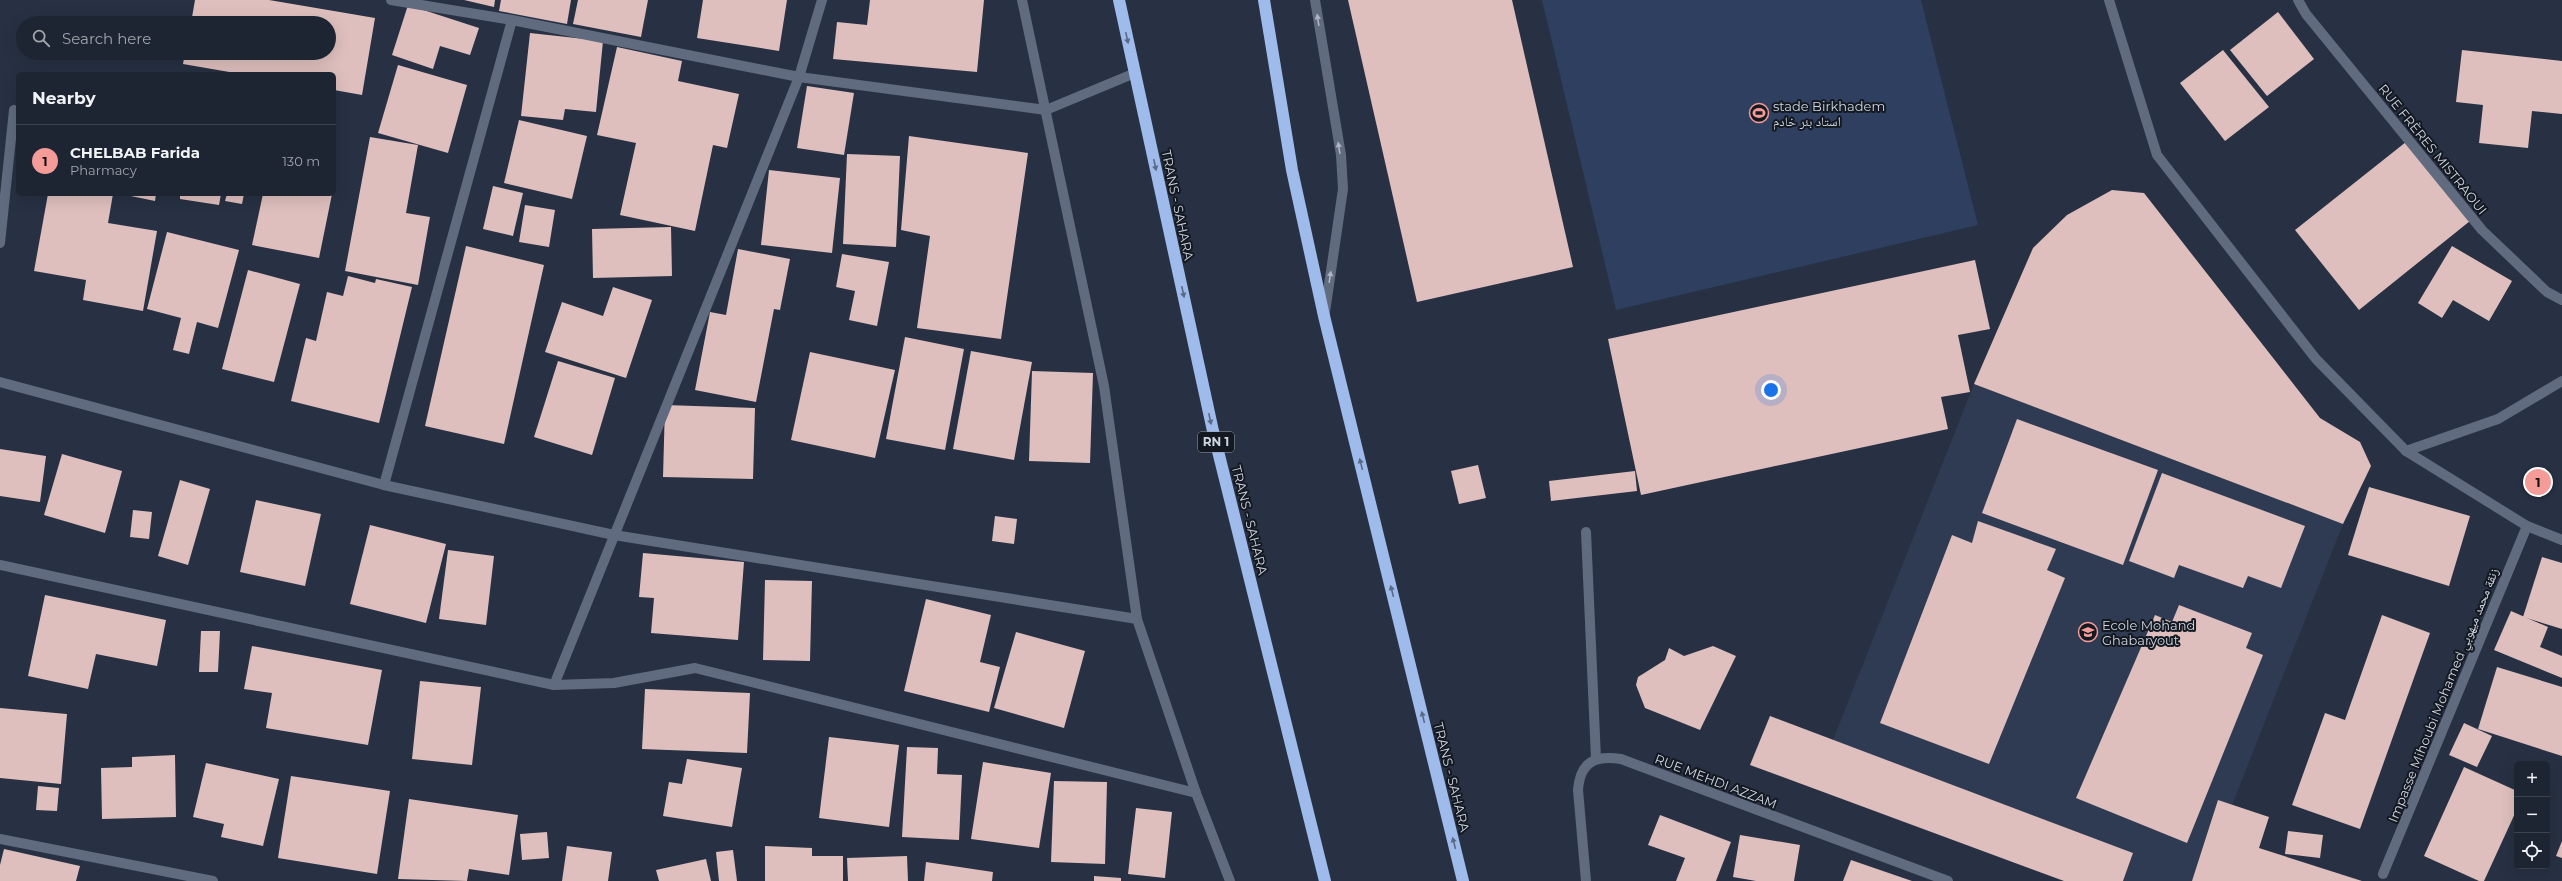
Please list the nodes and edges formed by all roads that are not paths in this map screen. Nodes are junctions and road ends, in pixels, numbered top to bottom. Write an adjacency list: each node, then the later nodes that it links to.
1 (391, 0): 9 (street)
2 (822, 0): 11 (street)
3 (1022, 0): 13 (street)
4 (1119, 0): 10 (highway, TRANS - SAHARA / RN 1, one-way to 10)
5 (1264, 0): 16 (highway, TRANS - SAHARA)
6 (1315, 0): 16 (street, one-way to 6)
7 (2109, 0): 19 (street)
8 (2298, 0): 15 (street, RUE FRÈRES MISTRAOUI)
9 (512, 20): 11 (street); 20 (street)
10 (1135, 73): 13 (street); 34 (highway, TRANS - SAHARA / RN 1, one-way to 34)
11 (799, 77): 13 (street); 23 (street)
12 (14, 110): 14 (street)
13 (1046, 110): 26 (street)
14 (0, 244)
15 (2562, 300)
16 (1324, 316): 35 (highway, TRANS - SAHARA, one-way to 16)
17 (2562, 381): 19 (street)
18 (0, 382): 20 (street)
19 (2406, 451): 21 (street)
20 (384, 485): 23 (street)
21 (2527, 526): 24 (street); 31 (street, Impasse Mihoubi Mohamed زنقة محمد ميهوبي)
22 (1586, 532): 28 (street)
23 (614, 536): 26 (street); 27 (street)
24 (2562, 540)
25 (0, 565): 27 (street)
26 (1138, 619): 29 (street)
27 (554, 685): 29 (street)
28 (1596, 759): 36 (street); 37 (street, RUE MEHDI AZZAM)
29 (1196, 793): 33 (street)
30 (0, 839): 32 (street)
31 (2383, 874)
32 (213, 881)
33 (1230, 881)
34 (1325, 881)
35 (1463, 881)
36 (1586, 881)
37 (1948, 881)

